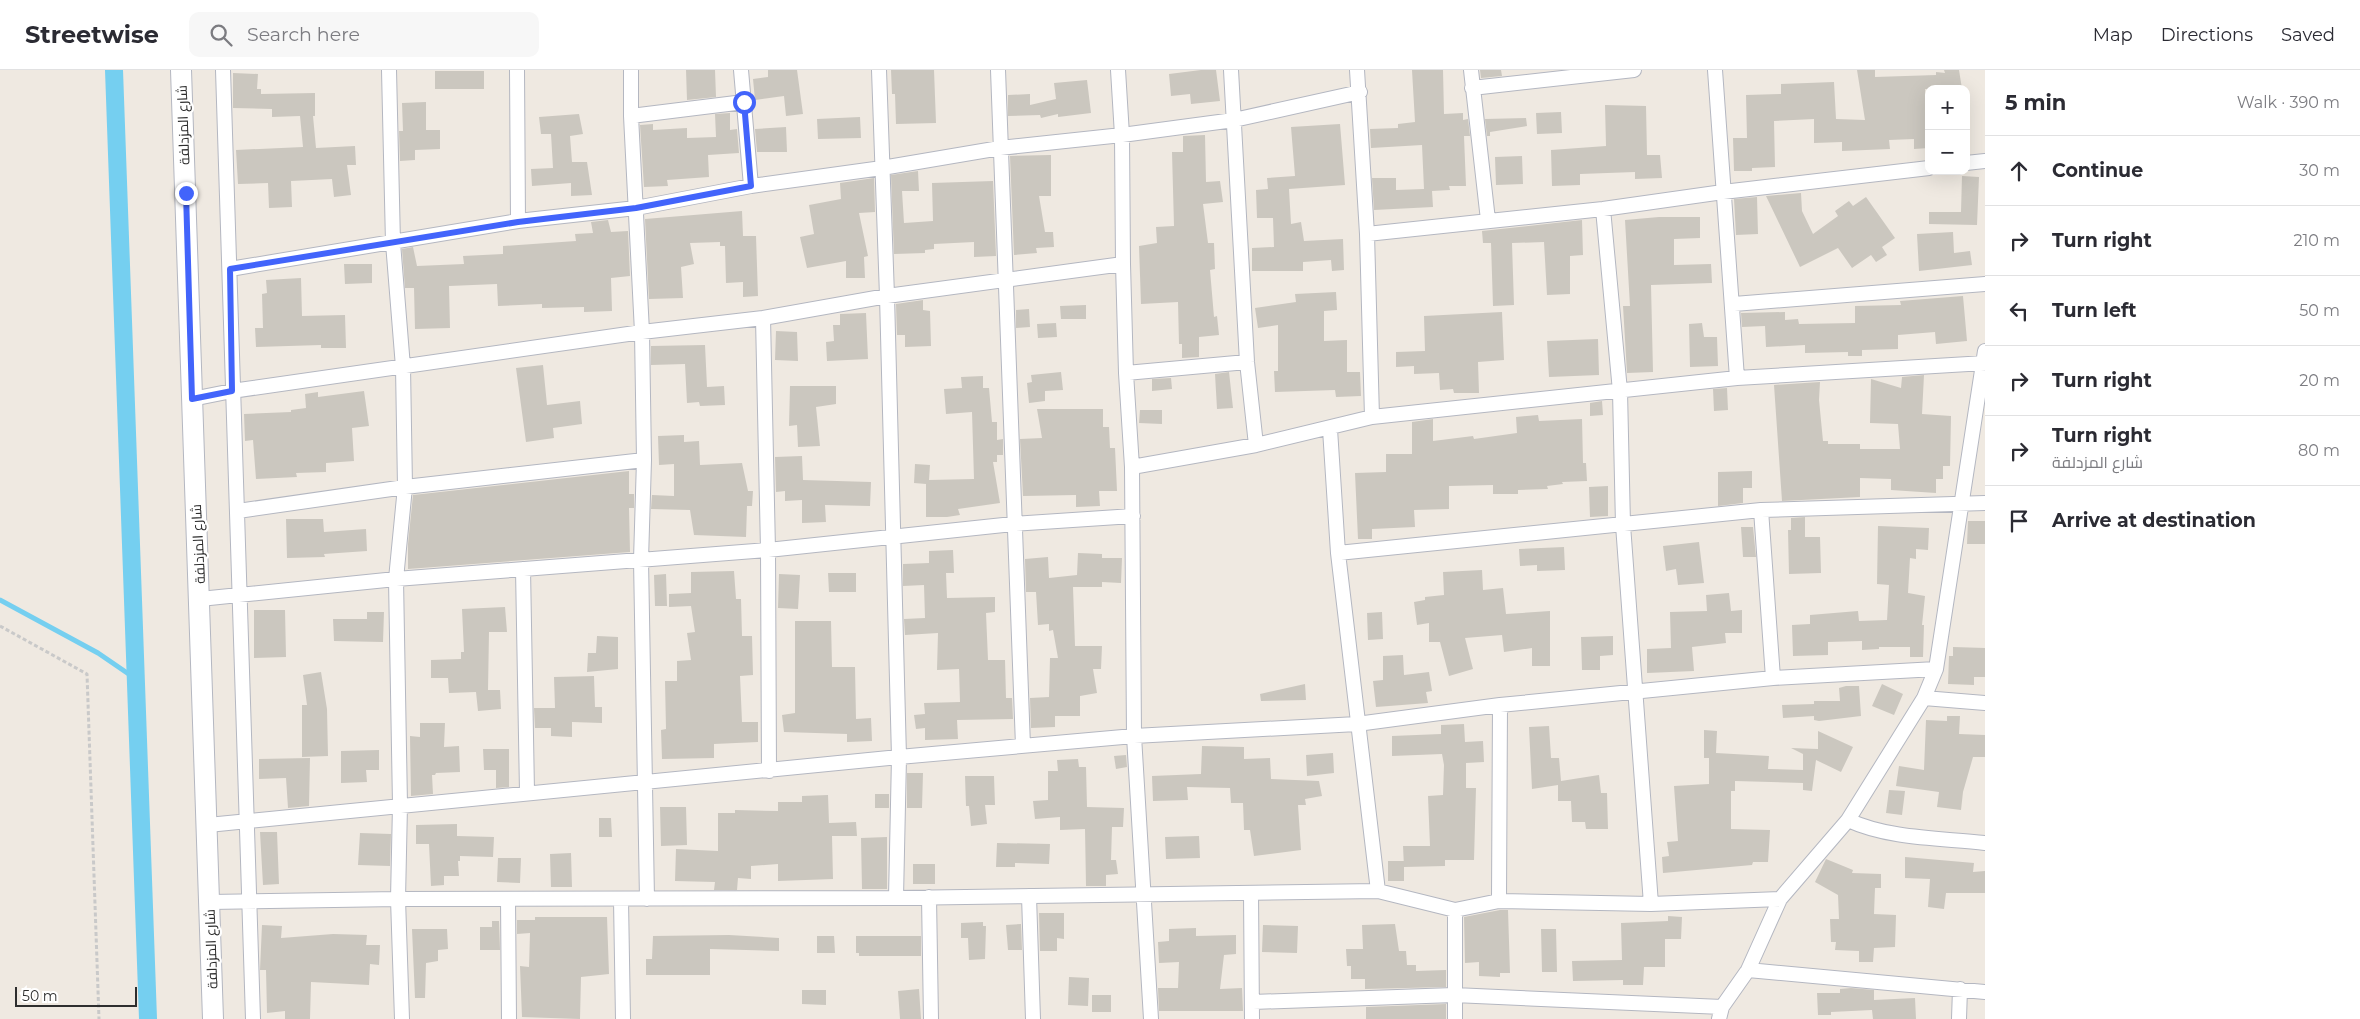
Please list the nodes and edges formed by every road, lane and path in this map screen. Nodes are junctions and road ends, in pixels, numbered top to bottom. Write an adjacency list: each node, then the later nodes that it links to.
1 (181, 70): 49 (street, شارع المزدلفة)
2 (223, 70): 35 (street)
3 (389, 70): 33 (street)
4 (517, 70): 31 (street)
5 (631, 70): 18 (street)
6 (741, 70): 17 (street)
7 (878, 70): 24 (street)
8 (998, 70): 21 (street)
9 (1118, 70): 20 (street)
10 (1231, 70): 19 (street)
11 (1358, 70): 16 (street)
12 (1471, 70): 15 (street)
13 (1634, 70): 15 (street)
14 (1715, 70): 27 (street)
15 (1472, 88): 30 (street)
16 (1360, 92): 19 (street); 32 (street)
17 (744, 102): 18 (street); 26 (street)
18 (631, 116): 28 (street)
19 (1234, 120): 20 (street); 43 (street)
20 (1122, 135): 21 (street); 34 (street)
21 (1000, 148): 24 (street); 36 (street)
22 (1985, 161): 23 (street)
23 (1970, 163)
24 (882, 168): 26 (street); 38 (street)
25 (1925, 168): 27 (street)
26 (751, 186): 28 (street)
27 (1723, 192): 29 (street); 39 (street)
28 (636, 208): 31 (street); 41 (street)
29 (1603, 209): 30 (street); 48 (street)
30 (1488, 220): 32 (street)
31 (518, 222): 33 (street)
32 (1367, 234): 50 (street)
33 (393, 243): 35 (street); 44 (street)
34 (1123, 264): 36 (street); 45 (street)
35 (230, 269): 47 (street)
36 (1005, 279): 38 (street); 61 (street)
37 (1985, 284): 39 (street)
38 (887, 296): 40 (street); 63 (street)
39 (1734, 304): 46 (street)
40 (763, 318): 41 (street); 64 (street)
41 (642, 332): 44 (street); 53 (street)
42 (1984, 359): 46 (street); 57 (street)
43 (1246, 362): 45 (street); 52 (street)
44 (403, 368): 47 (street); 55 (street)
45 (1126, 373): 54 (street)
46 (1737, 378): 48 (street)
47 (232, 391): 49 (street); 59 (street)
48 (1620, 391): 50 (street); 62 (street)
49 (192, 399): 70 (street, شارع المزدلفة)
50 (1372, 417): 51 (street)
51 (1330, 429): 52 (street); 65 (street)
52 (1256, 446): 54 (street)
53 (644, 460): 55 (street); 66 (street)
54 (1132, 468): 60 (street)
55 (405, 487): 59 (street); 68 (street)
56 (1985, 503): 57 (street)
57 (1962, 505): 58 (street); 72 (street)
58 (1761, 510): 62 (street); 73 (street)
59 (238, 511): 69 (street)
60 (1133, 516): 61 (street); 79 (street)
61 (1013, 524): 63 (street); 80 (street)
62 (1623, 525): 65 (street); 74 (street)
63 (892, 537): 64 (street); 81 (street)
64 (768, 550): 66 (street); 82 (street)
65 (1338, 553): 78 (street)
66 (641, 560): 67 (street); 83 (street)
67 (523, 570): 68 (street); 84 (street)
68 (396, 579): 69 (street); 85 (street)
69 (240, 594): 70 (street); 87 (street)
70 (200, 598): 88 (street, شارع المزدلفة)
71 (0, 626): 112 (path)
72 (1936, 669): 73 (street); 75 (street)
73 (1773, 678): 74 (street)
74 (1636, 692): 77 (street); 104 (street)
75 (1924, 698): 76 (street); 86 (street)
76 (1985, 703)
77 (1500, 705): 78 (street); 102 (street)
78 (1357, 724): 79 (street); 90 (street)
79 (1134, 736): 80 (street); 92 (street)
80 (1023, 746): 81 (street)
81 (899, 757): 82 (street); 95 (street)
82 (769, 771): 83 (street)
83 (644, 781): 84 (street); 97 (street)
84 (527, 792): 85 (street)
85 (400, 805): 87 (street); 96 (street)
86 (1848, 820): 89 (street); 98 (street)
87 (246, 822): 88 (street); 101 (street)
88 (208, 825): 103 (street, شارع المزدلفة)
89 (1985, 843)
90 (1378, 890): 91 (street); 105 (street)
91 (1251, 893): 92 (street); 110 (street)
92 (1145, 895): 93 (street); 120 (street)
93 (1029, 896): 94 (street); 119 (street)
94 (929, 897): 95 (street); 118 (street)
95 (896, 898): 97 (street)
96 (398, 899): 99 (street); 101 (street); 115 (street)
97 (647, 899): 100 (street)
98 (1780, 899): 104 (street); 106 (street)
99 (508, 900): 100 (street); 116 (street)
100 (621, 900): 117 (street)
101 (250, 901): 103 (street); 114 (street)
102 (1499, 901): 104 (street); 105 (street)
103 (210, 902): 113 (street, شارع المزدلفة)
104 (1651, 904)
105 (1455, 910): 109 (street)
106 (1748, 970): 107 (street); 111 (street)
107 (1960, 990): 108 (street); 123 (street)
108 (1985, 992)
109 (1454, 996): 110 (street); 111 (street); 122 (street)
110 (1253, 1002): 121 (street)
111 (1720, 1013)
112 (99, 1019)
113 (213, 1019)
114 (253, 1019)
115 (402, 1019)
116 (508, 1019)
117 (623, 1019)
118 (931, 1019)
119 (1033, 1019)
120 (1151, 1019)
121 (1252, 1019)
122 (1455, 1019)
123 (1959, 1019)

